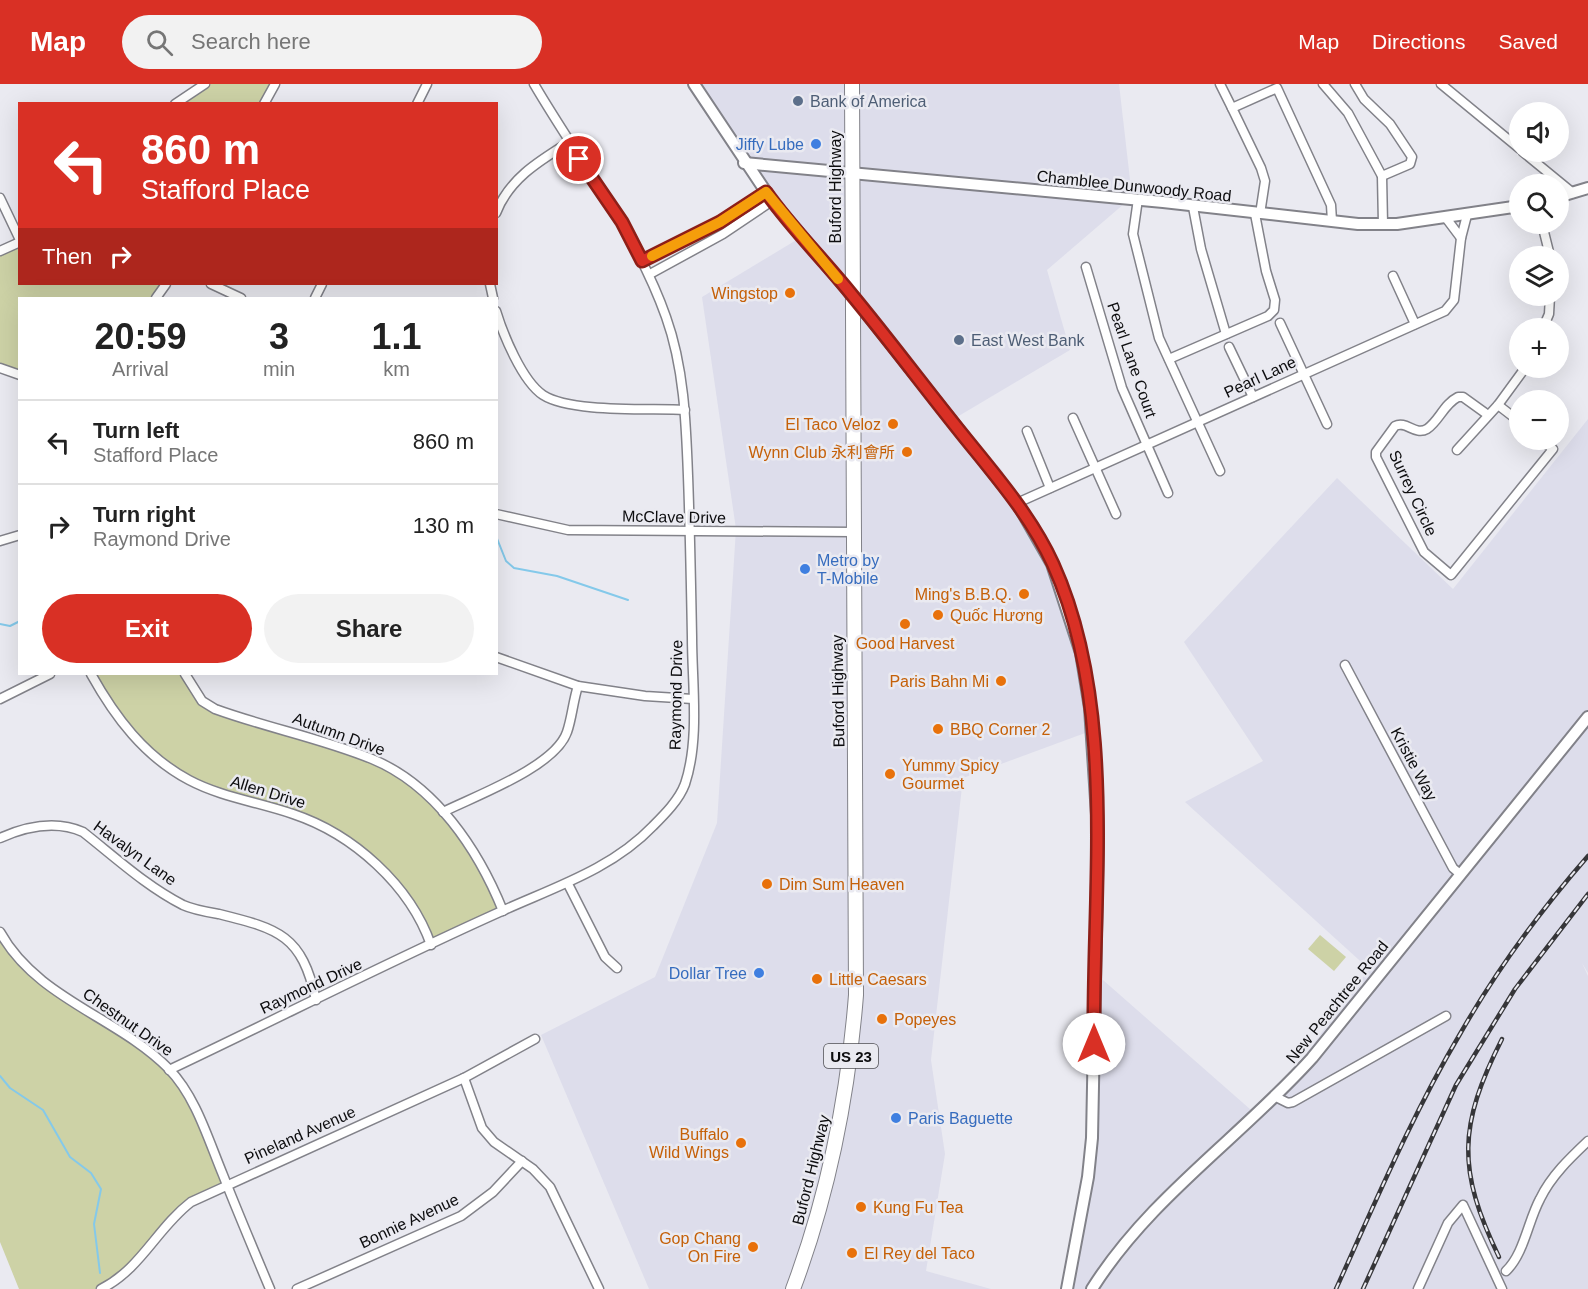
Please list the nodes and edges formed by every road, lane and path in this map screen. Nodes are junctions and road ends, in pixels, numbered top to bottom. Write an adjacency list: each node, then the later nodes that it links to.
1 (205, 84): 12 (street)
2 (275, 84): 13 (street)
3 (427, 84): 14 (street)
4 (534, 84): 17 (street, Raymond Drive)
5 (694, 84): 19 (street)
6 (852, 84): 20 (main road, Buford Highway / US 23)
7 (1220, 84): 15 (street)
8 (1323, 84): 21 (street)
9 (1354, 84): 21 (street)
10 (1441, 84): 16 (street)
11 (1280, 86): 15 (street); 34 (street)
12 (178, 102)
13 (265, 102)
14 (418, 102)
15 (1232, 108): 31 (street)
16 (1509, 140)
17 (568, 143): 30 (street); 40 (street, Raymond Drive)
18 (1536, 162): 23 (street)
19 (744, 163): 20 (street, Chamblee Dunwoody Road); 25 (street)
20 (851, 172): 27 (street, Chamblee Dunwoody Road); 45 (main road, Buford Highway / US 23)
21 (1384, 175): 35 (street)
22 (1588, 188): 23 (street)
23 (1573, 193): 24 (street)
24 (1569, 194)
25 (769, 197): 40 (street); 42 (street); 45 (street)
26 (0, 198): 36 (street)
27 (1138, 200): 28 (street, Chamblee Dunwoody Road); 52 (street)
28 (1193, 207): 31 (street, Chamblee Dunwoody Road); 49 (street)
29 (1509, 208): 32 (street, Chamblee Dunwoody Road)
30 (498, 210)
31 (1258, 214): 34 (street, Chamblee Dunwoody Road); 49 (street)
32 (1467, 215): 33 (street, Chamblee Dunwoody Road); 37 (street, Pearl Lane)
33 (1446, 218): 35 (street, Chamblee Dunwoody Road); 37 (street)
34 (1332, 221): 35 (street, Chamblee Dunwoody Road)
35 (1383, 224)
36 (18, 237)
37 (1461, 238): 48 (street, Pearl Lane)
38 (18, 242): 39 (street)
39 (0, 251)
40 (642, 261): 42 (street, Raymond Drive)
41 (1086, 267): 66 (street, Pearl Lane Court)
42 (650, 274): 59 (street, Raymond Drive)
43 (1393, 276): 48 (street)
44 (213, 285): 46 (street)
45 (851, 294): 73 (street); 77 (main road, Buford Highway / US 23)
46 (239, 297)
47 (1280, 323): 55 (street)
48 (1415, 324): 55 (street, Pearl Lane)
49 (1226, 334): 52 (street)
50 (500, 340): 59 (street)
51 (1229, 347): 57 (street)
52 (1169, 359): 63 (street)
53 (0, 368): 54 (street)
54 (18, 374)
55 (1304, 374): 57 (street, Pearl Lane); 64 (street)
56 (1518, 378): 58 (street)
57 (1253, 397): 63 (street, Pearl Lane)
58 (1498, 405): 60 (street); 61 (street)
59 (685, 410): 76 (street, Raymond Drive)
60 (1509, 414)
61 (1488, 415): 67 (street); 68 (street, Surrey Circle)
62 (1073, 418): 69 (street)
63 (1198, 422): 66 (street, Pearl Lane); 70 (street)
64 (1327, 424)
65 (1026, 431): 71 (street)
66 (1146, 445): 69 (street, Pearl Lane); 72 (street, Pearl Lane Court)
67 (1458, 450)
68 (1552, 450)
69 (1095, 468): 71 (street, Pearl Lane); 75 (street)
70 (1220, 471)
71 (1050, 488): 73 (street, Pearl Lane)
72 (1168, 493)
73 (1017, 503): 112 (street)
74 (498, 514): 76 (street, McClave Drive)
75 (1116, 514)
76 (690, 532): 77 (street, McClave Drive); 87 (street, Raymond Drive)
77 (853, 532): 111 (main road, Buford Highway / US 23)
78 (18, 536): 79 (street)
79 (0, 541)
80 (498, 658): 85 (street)
81 (1345, 665): 91 (street, Kristie Way)
82 (48, 675): 86 (street)
83 (92, 675): 95 (street, Allen Drive)
84 (186, 675): 89 (street, Autumn Drive)
85 (578, 686): 87 (street); 89 (street)
86 (0, 699)
87 (693, 699): 92 (street, Raymond Drive)
88 (1588, 717): 91 (street, New Peachtree Road)
89 (443, 812): 93 (street, Autumn Drive)
90 (0, 837): 97 (street, Havalyn Lane)
91 (1460, 874): 102 (street, New Peachtree Road)
92 (568, 884): 93 (street, Raymond Drive); 96 (street)
93 (503, 910): 95 (street, Raymond Drive)
94 (0, 932): 100 (street, Chestnut Drive)
95 (431, 945): 97 (street, Raymond Drive)
96 (617, 968)
97 (316, 1000): 100 (street, Raymond Drive)
98 (1446, 1016): 102 (street)
99 (535, 1039): 101 (street, Pineland Avenue)
100 (169, 1070): 105 (street, Chestnut Drive)
101 (464, 1078): 104 (street); 105 (street, Pineland Avenue)
102 (1276, 1097): 113 (street, New Peachtree Road)
103 (1588, 1141): 106 (street)
104 (522, 1161): 107 (street); 110 (street, Bonnie Avenue)
105 (227, 1185): 108 (street, Pineland Avenue); 109 (street, Chestnut Drive)
106 (1506, 1271)
107 (597, 1288)
108 (101, 1289)
109 (270, 1289)
110 (297, 1289)
111 (793, 1289)
112 (1067, 1289)
113 (1092, 1289)
114 (1418, 1289): 115 (street)
115 (1502, 1289)

